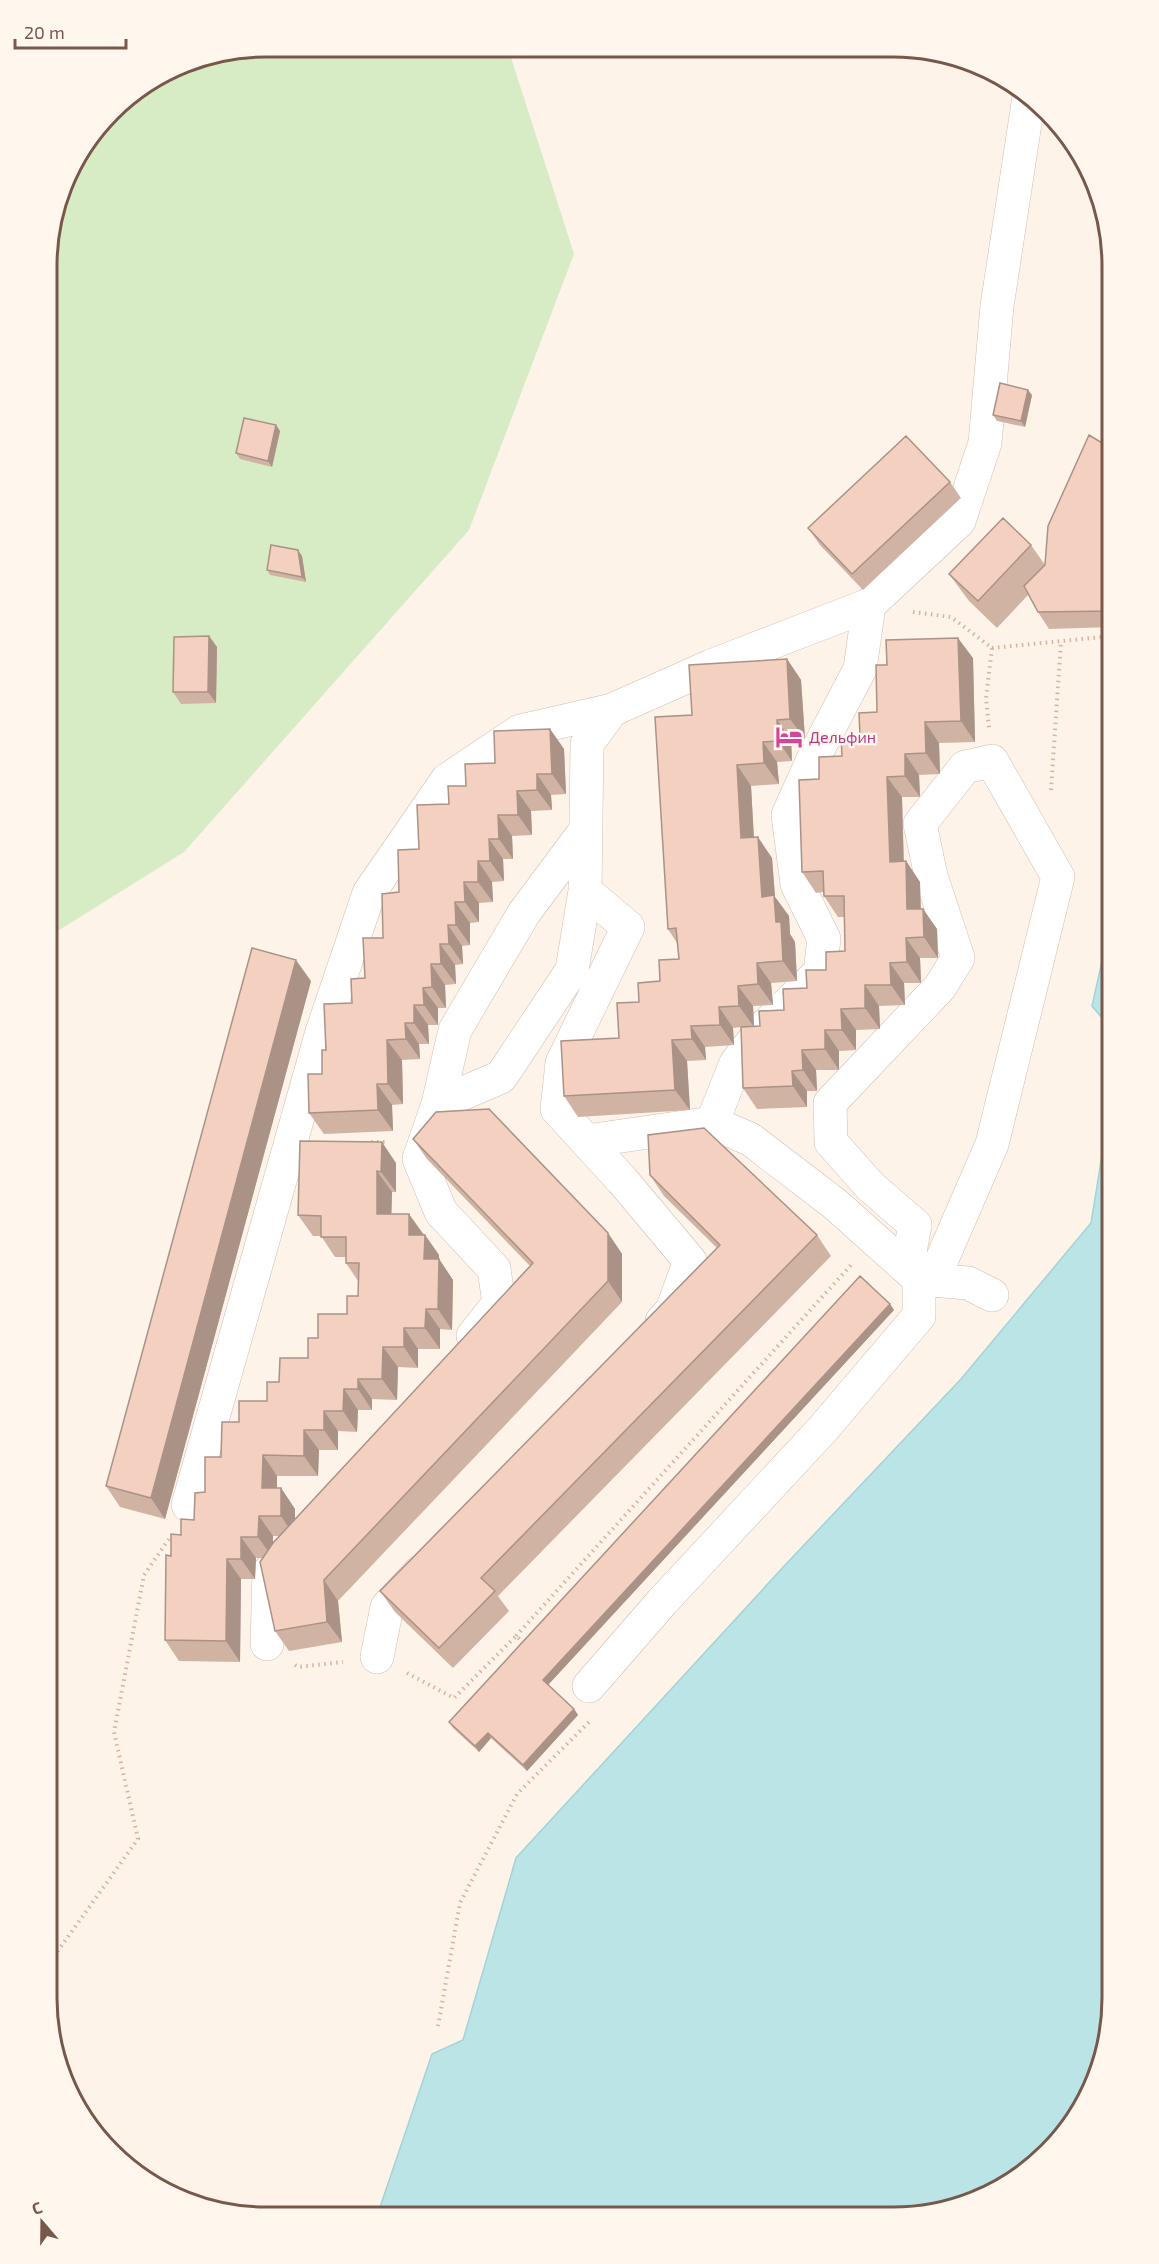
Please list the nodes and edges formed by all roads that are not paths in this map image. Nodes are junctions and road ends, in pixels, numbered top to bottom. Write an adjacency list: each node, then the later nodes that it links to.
1 (1028, 106): 2 (lane)
2 (869, 605): 3 (lane); 7 (lane)
3 (612, 710): 4 (lane); 13 (lane)
4 (585, 831): 5 (lane); 6 (lane)
5 (585, 891): 6 (lane); 8 (lane)
6 (438, 1104): 12 (lane)
7 (712, 1122): 8 (lane); 9 (lane)
8 (587, 1141): 11 (lane)
9 (920, 1275): 9 (lane); 10 (lane); 18 (lane)
10 (992, 1295)
11 (639, 1344)
12 (452, 1363)
13 (188, 1505)
14 (300, 1537): 16 (lane)
15 (443, 1547): 17 (lane)
16 (267, 1644)
17 (377, 1658)
18 (589, 1686)

